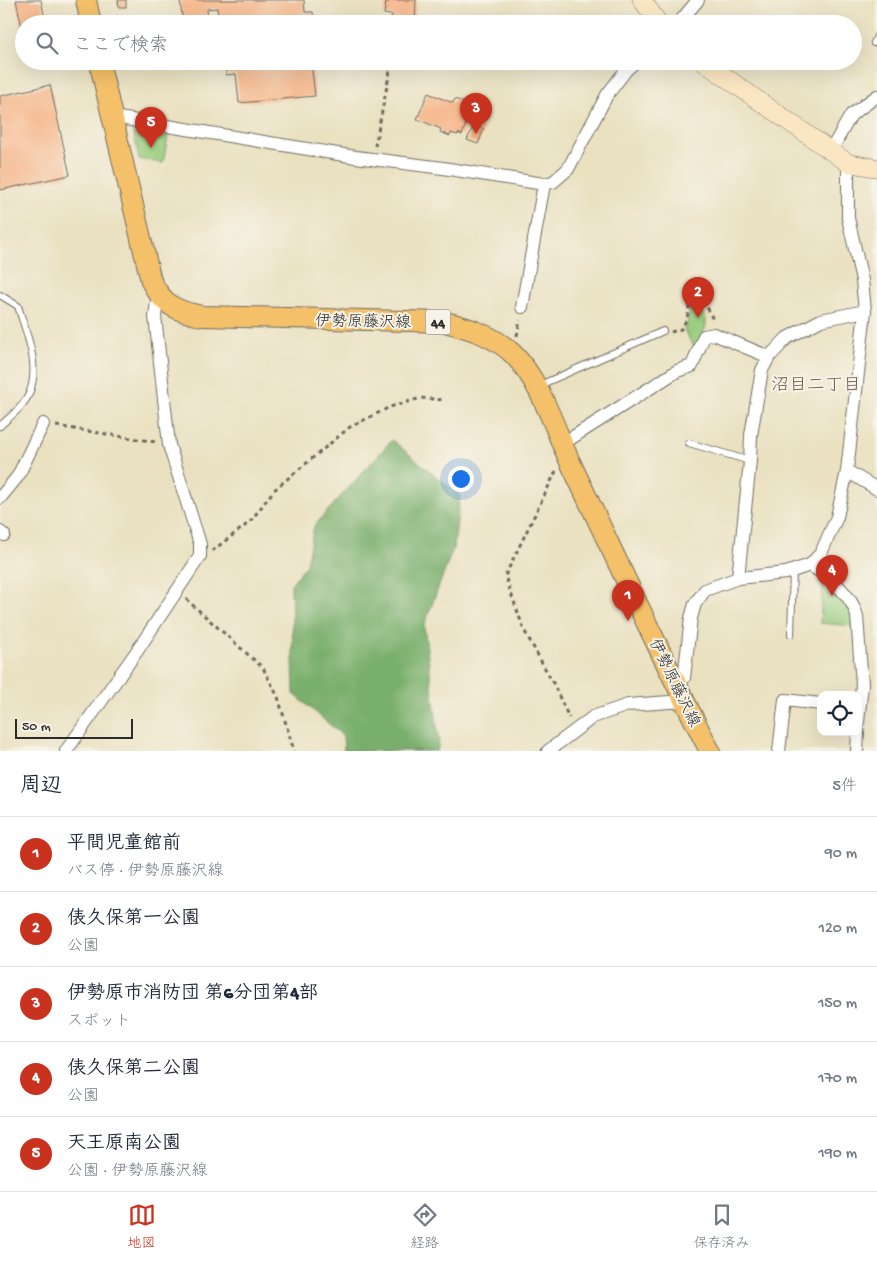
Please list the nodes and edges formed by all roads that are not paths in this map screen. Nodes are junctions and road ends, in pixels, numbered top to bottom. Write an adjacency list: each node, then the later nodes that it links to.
1 (86, 0): 4 (main road)
2 (642, 0): 5 (street)
3 (698, 0): 6 (street)
4 (89, 15)
5 (653, 15)
6 (686, 15)
7 (877, 36): 8 (lane)
8 (874, 43)
9 (101, 70): 13 (main road)
10 (626, 70): 17 (street)
11 (715, 70): 14 (street)
12 (877, 96): 14 (street)
13 (113, 117): 17 (street); 19 (main road)
14 (830, 152): 15 (street)
15 (848, 163): 16 (street); 21 (street)
16 (877, 168)
17 (544, 184): 20 (street)
18 (0, 295): 26 (lane)
19 (158, 295): 24 (main road, 伊勢原藤沢線 / 44); 41 (street)
20 (522, 307)
21 (865, 311): 23 (street); 30 (street)
22 (663, 331): 24 (lane)
23 (769, 357): 28 (street); 29 (street)
24 (536, 386): 28 (main road, 伊勢原藤沢線 / 44)
25 (43, 424): 32 (street)
26 (0, 426)
27 (689, 443): 29 (lane)
28 (564, 448): 38 (main road, 伊勢原藤沢線 / 44)
29 (750, 462): 35 (street)
30 (847, 471): 31 (street); 33 (street)
31 (877, 489)
32 (0, 498)
33 (810, 565): 34 (street); 37 (street)
34 (793, 570): 35 (street); 36 (lane)
35 (738, 578): 38 (street)
36 (791, 634)
37 (861, 691)
38 (681, 692): 42 (street); 43 (main road, 伊勢原藤沢線 / 44)
39 (817, 704): 44 (street)
40 (858, 736): 45 (street)
41 (66, 751)
42 (548, 751)
43 (710, 751)
44 (779, 751)
45 (857, 751)

